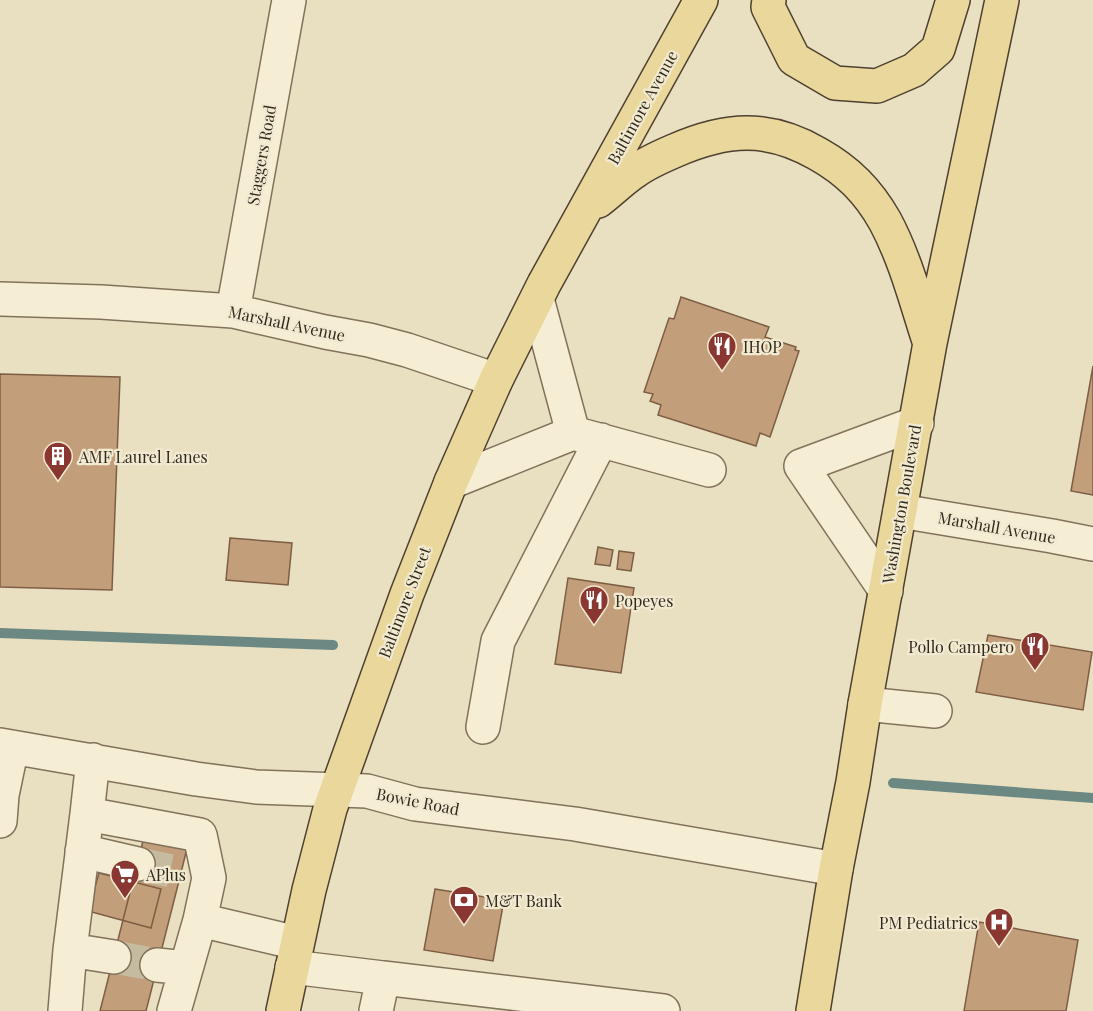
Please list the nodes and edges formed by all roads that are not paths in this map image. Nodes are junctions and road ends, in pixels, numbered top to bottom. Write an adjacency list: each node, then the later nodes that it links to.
1 (289, 0): 9 (street, Staggers Road)
2 (701, 0): 6 (main road, Baltimore Avenue)
3 (769, 0): 4 (main road)
4 (953, 0)
5 (1002, 0): 10 (main road, Washington Boulevard)
6 (584, 214): 8 (main road, Baltimore Street); 10 (main road)
7 (0, 299): 9 (street, Marshall Avenue)
8 (537, 299): 11 (main road, Baltimore Street); 13 (street)
9 (233, 310): 11 (street, Marshall Avenue)
10 (930, 343): 12 (main road, Washington Boulevard)
11 (496, 380): 15 (main road, Baltimore Street)
12 (916, 423): 16 (main road, Washington Boulevard); 18 (street)
13 (587, 437): 14 (street); 15 (street); 21 (street)
14 (709, 470)
15 (451, 482): 24 (main road, Baltimore Street)
16 (900, 511): 17 (street, Marshall Avenue); 18 (main road, Washington Boulevard)
17 (1093, 544)
18 (885, 591): 19 (main road, Washington Boulevard)
19 (865, 704): 20 (street); 29 (main road, Washington Boulevard)
20 (935, 711)
21 (483, 727)
22 (6, 746): 23 (street, Bowie Road); 26 (street)
23 (93, 760): 24 (street, Bowie Road); 25 (street)
24 (336, 790): 29 (street, Bowie Road); 32 (main road, Baltimore Street)
25 (87, 814): 27 (street); 30 (street)
26 (0, 821)
27 (82, 851): 28 (street); 31 (street)
28 (138, 864)
29 (836, 869): 40 (main road, Washington Boulevard)
30 (200, 920): 32 (street); 36 (street)
31 (70, 950): 33 (street); 35 (street)
32 (295, 955): 34 (street); 37 (main road, Baltimore Street)
33 (114, 957)
34 (382, 978): 38 (street); 39 (street)
35 (65, 1011)
36 (174, 1011)
37 (283, 1011)
38 (376, 1011)
39 (663, 1011)
40 (813, 1011)

